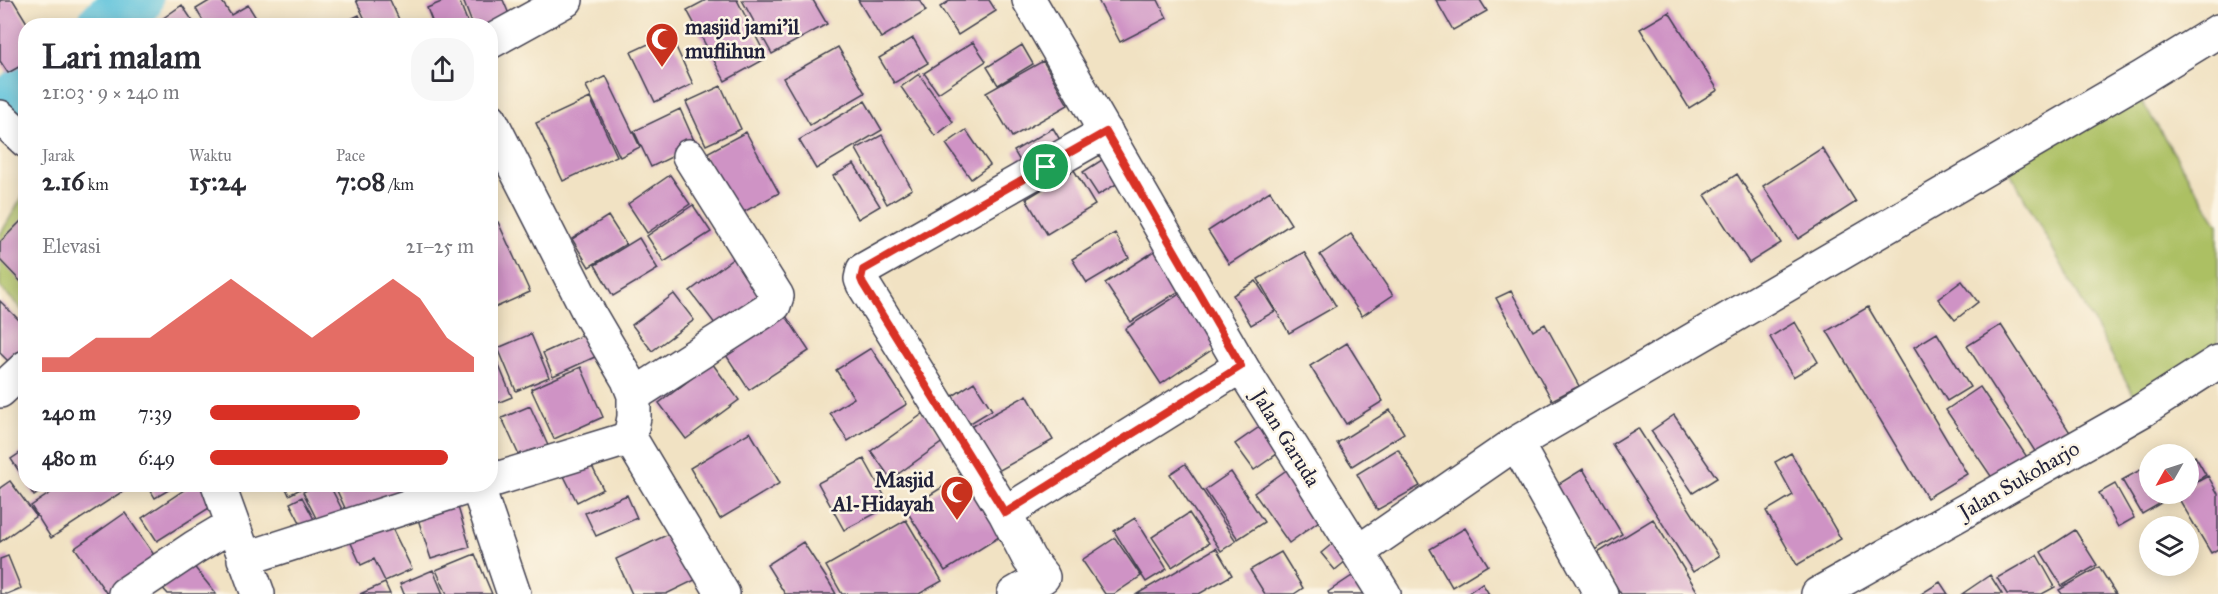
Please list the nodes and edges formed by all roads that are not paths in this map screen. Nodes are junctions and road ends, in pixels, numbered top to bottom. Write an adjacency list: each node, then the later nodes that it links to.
1 (566, 0): 4 (street)
2 (1029, 0): 5 (street, Jalan Garuda)
3 (2218, 31): 14 (street)
4 (498, 38)
5 (1106, 132): 9 (street, Jalan Garuda); 19 (street)
6 (498, 135): 12 (street)
7 (689, 156): 12 (street)
8 (2218, 362): 31 (street, Jalan Sukoharjo)
9 (1241, 366): 19 (street); 21 (street, Jalan Garuda)
10 (18, 374): 11 (street)
11 (0, 391)
12 (634, 395): 13 (street)
13 (630, 438): 15 (street); 27 (street)
14 (1516, 443): 21 (street); 30 (street)
15 (498, 479)
16 (221, 492): 20 (street)
17 (456, 492): 22 (street)
18 (480, 492): 26 (street)
19 (1005, 513): 23 (street)
20 (232, 525): 22 (street); 24 (street)
21 (1358, 552): 29 (street, Jalan Garuda)
22 (244, 559): 25 (street)
23 (1048, 585): 28 (street)
24 (125, 594)
25 (258, 594)
26 (514, 594)
27 (723, 594)
28 (1014, 594)
29 (1384, 594)
30 (1601, 594)
31 (1818, 594)

